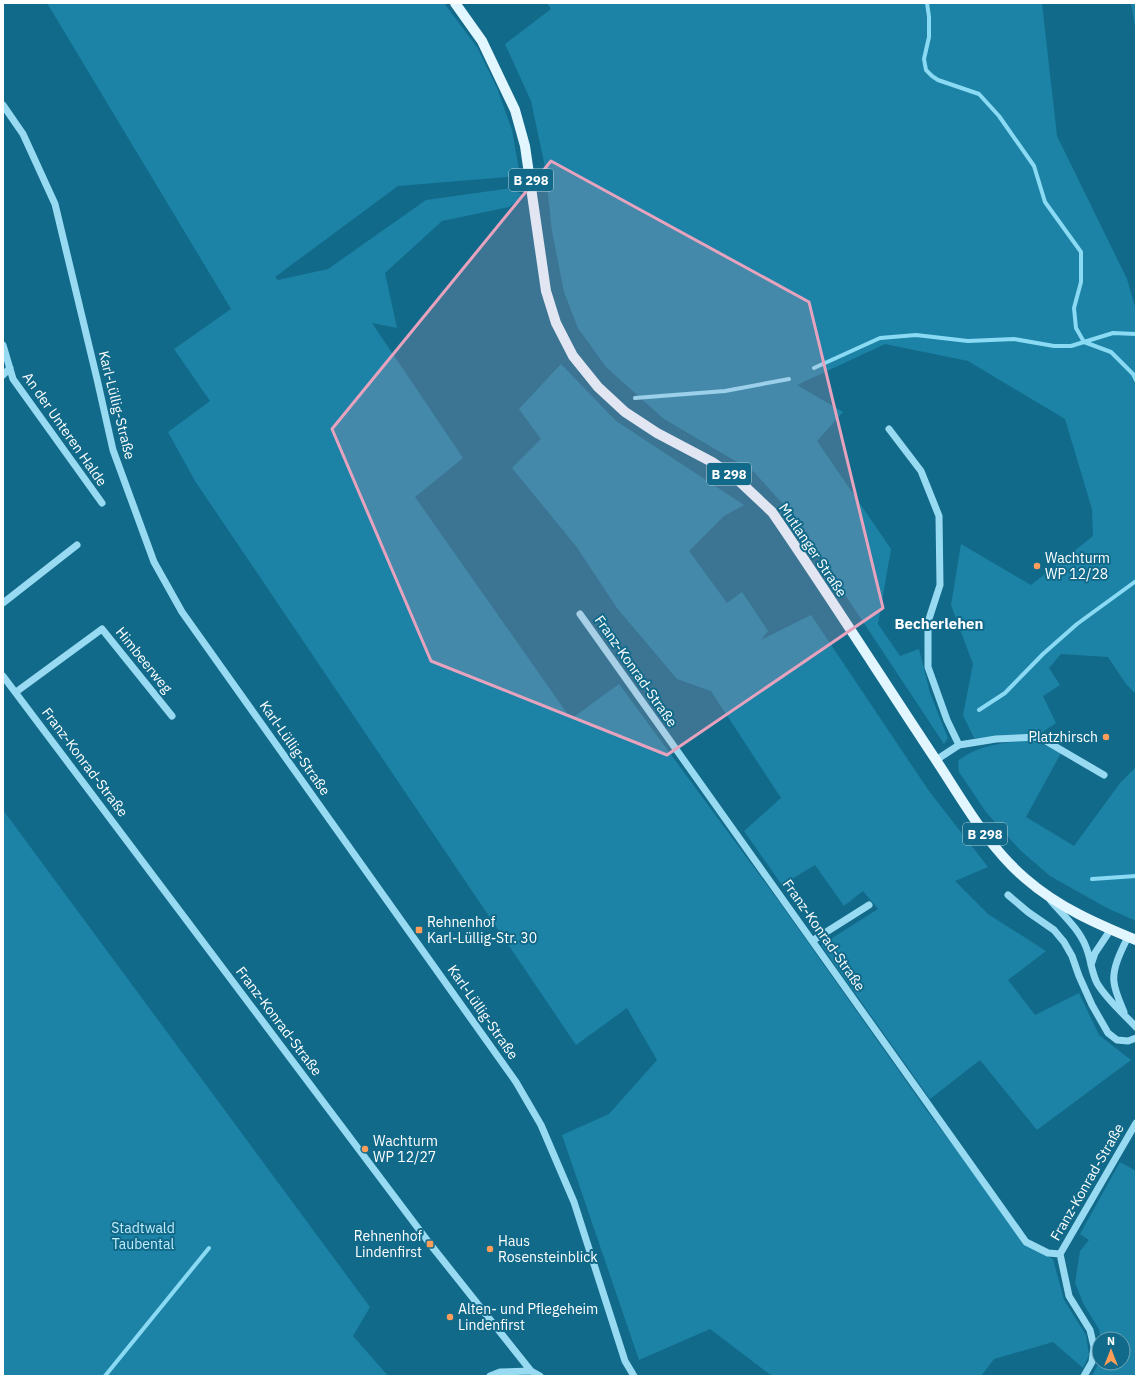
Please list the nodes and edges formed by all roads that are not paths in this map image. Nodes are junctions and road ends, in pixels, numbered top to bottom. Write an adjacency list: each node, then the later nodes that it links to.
1 (455, 3): 15 (main road, Mutlanger Straße / B 298)
2 (3, 105): 32 (street, Karl-Lüllig-Straße)
3 (3, 345): 4 (street, An der Unteren Halde)
4 (10, 368): 5 (street); 7 (street, An der Unteren Halde)
5 (3, 375)
6 (889, 428): 14 (street)
7 (102, 504)
8 (77, 545): 9 (street)
9 (3, 602)
10 (580, 614): 22 (street, Franz-Konrad-Straße)
11 (3, 676): 12 (street, Franz-Konrad-Straße)
12 (16, 692): 13 (street, Himbeerweg); 29 (street, Franz-Konrad-Straße)
13 (172, 716)
14 (959, 745): 15 (street); 16 (street)
15 (936, 760): 18 (main road, Mutlanger Straße / B 298)
16 (1104, 775)
17 (1008, 895): 26 (street)
18 (1047, 896): 20 (main road, Mutlanger Straße / B 298); 23 (street)
19 (869, 905): 22 (street)
20 (1112, 929): 21 (main road, Mutlanger Straße / B 298); 23 (street)
21 (1132, 939): 24 (street)
22 (812, 941): 28 (street, Franz-Konrad-Straße)
23 (1090, 966): 24 (street)
24 (1126, 1015): 25 (street)
25 (1136, 1027)
26 (1136, 1038)
27 (1136, 1123): 28 (street, Franz-Konrad-Straße)
28 (1060, 1254): 33 (street, Franz-Konrad-Straße)
29 (532, 1371): 30 (street); 31 (street, Franz-Konrad-Straße)
30 (490, 1376)
31 (540, 1376)
32 (634, 1376)
33 (1084, 1376)

